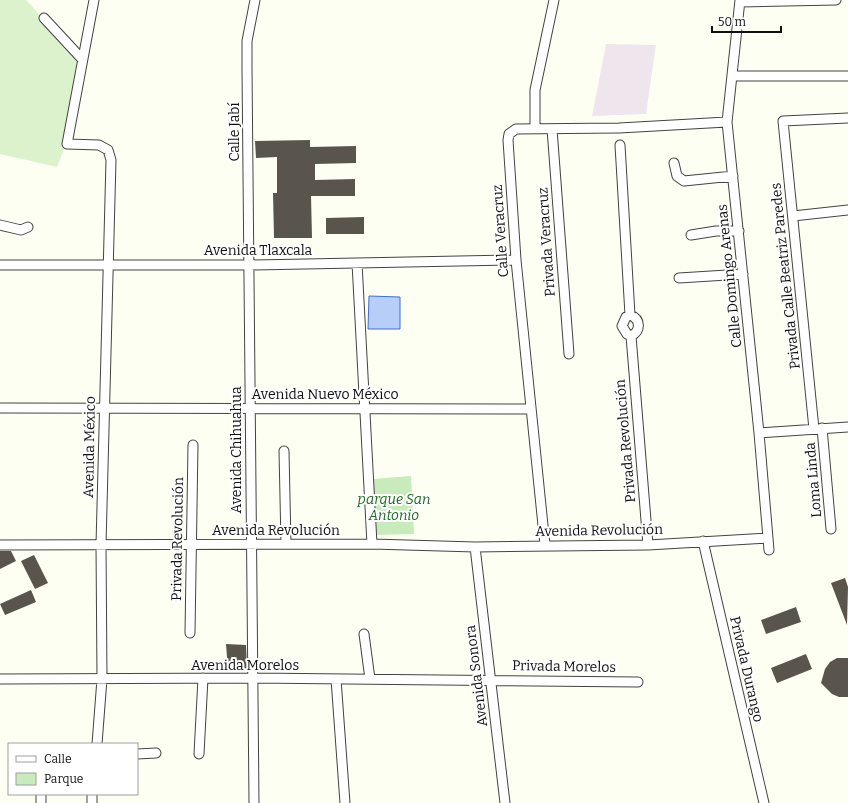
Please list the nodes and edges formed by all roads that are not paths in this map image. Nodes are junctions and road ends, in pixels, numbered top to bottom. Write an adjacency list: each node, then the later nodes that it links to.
1 (94, 0): 7 (street)
2 (255, 0): 27 (street, Calle Jabí)
3 (554, 0): 12 (street)
4 (836, 0): 5 (street)
5 (740, 1): 8 (street, Calle Domingo Arenas)
6 (44, 18): 7 (street)
7 (82, 58): 25 (street, Avenida México)
8 (732, 76): 9 (street); 11 (street, Calle Domingo Arenas)
9 (848, 76)
10 (848, 120): 18 (street, Privada Calle Beatriz Paredes)
11 (727, 122): 13 (street, Calle Veracruz); 16 (street, Calle Domingo Arenas)
12 (535, 129): 13 (street, Calle Veracruz); 23 (street, Calle Veracruz)
13 (552, 129): 32 (street, Privada Veracruz)
14 (620, 145): 30 (street, Privada Revolución)
15 (674, 163): 16 (street)
16 (733, 176): 21 (street, Calle Domingo Arenas)
17 (848, 210): 18 (street)
18 (793, 216): 39 (street, Privada Calle Beatriz Paredes)
19 (0, 225): 20 (street)
20 (28, 228)
21 (739, 231): 22 (street); 28 (street, Calle Domingo Arenas)
22 (692, 235)
23 (516, 260): 24 (street, Avenida Tlaxcala); 37 (street, Calle Veracruz)
24 (358, 263): 27 (street, Avenida Tlaxcala); 36 (street)
25 (108, 264): 26 (street, Avenida Tlaxcala); 27 (street, Avenida Tlaxcala); 34 (street, Avenida México)
26 (0, 265)
27 (249, 265): 35 (street, Avenida Chihuahua)
28 (743, 274): 29 (street); 40 (street, Calle Domingo Arenas)
29 (679, 278)
30 (630, 315): 31 (street, Privada Revolución); 31 (street, Privada Revolución)
31 (631, 336): 53 (street, Privada Revolución)
32 (568, 354)
33 (0, 408): 34 (street, Avenida Nuevo México)
34 (104, 408): 35 (street, Avenida Nuevo México); 51 (street, Avenida México)
35 (249, 408): 36 (street, Avenida Nuevo México); 47 (street, Avenida Chihuahua)
36 (365, 408): 37 (street, Avenida Nuevo México); 49 (street)
37 (530, 409): 52 (street, Calle Veracruz)
38 (848, 427): 39 (street)
39 (818, 428): 40 (street); 43 (street, Loma Linda)
40 (759, 433): 44 (street, Calle Domingo Arenas)
41 (193, 445): 46 (street, Privada Revolución)
42 (284, 451): 48 (street)
43 (831, 529)
44 (767, 538): 45 (street, Avenida Revolución); 55 (street, Calle Domingo Arenas)
45 (703, 541): 53 (street, Avenida Revolución); 73 (street, Privada Durango)
46 (190, 544): 47 (street, Avenida Revolución); 51 (street, Avenida Revolución); 56 (street, Privada Revolución)
47 (250, 544): 48 (street, Avenida Revolución); 59 (street, Avenida Chihuahua)
48 (286, 544): 49 (street, Avenida Revolución)
49 (372, 544): 54 (street, Avenida Revolución)
50 (0, 545): 51 (street, Avenida Revolución)
51 (101, 545): 60 (street, Avenida México)
52 (545, 545): 53 (street, Avenida Revolución); 54 (street, Avenida Revolución)
53 (648, 545)
54 (475, 547): 63 (street, Avenida Sonora)
55 (769, 550)
56 (190, 633)
57 (364, 634): 62 (street)
58 (203, 678): 59 (street, Avenida Morelos); 60 (street, Avenida Morelos); 69 (street)
59 (252, 678): 61 (street, Avenida Morelos); 70 (street, Avenida Chihuahua)
60 (102, 679): 64 (street, Avenida Morelos); 66 (street, Avenida México)
61 (336, 679): 62 (street, Avenida Morelos); 71 (street)
62 (370, 679): 63 (street, Avenida Morelos)
63 (490, 679): 65 (street, Privada Morelos); 72 (street, Avenida Sonora)
64 (0, 680)
65 (638, 682)
66 (97, 743)
67 (156, 753): 68 (street)
68 (138, 754)
69 (199, 754)
70 (254, 803)
71 (345, 803)
72 (504, 803)
73 (764, 803)

